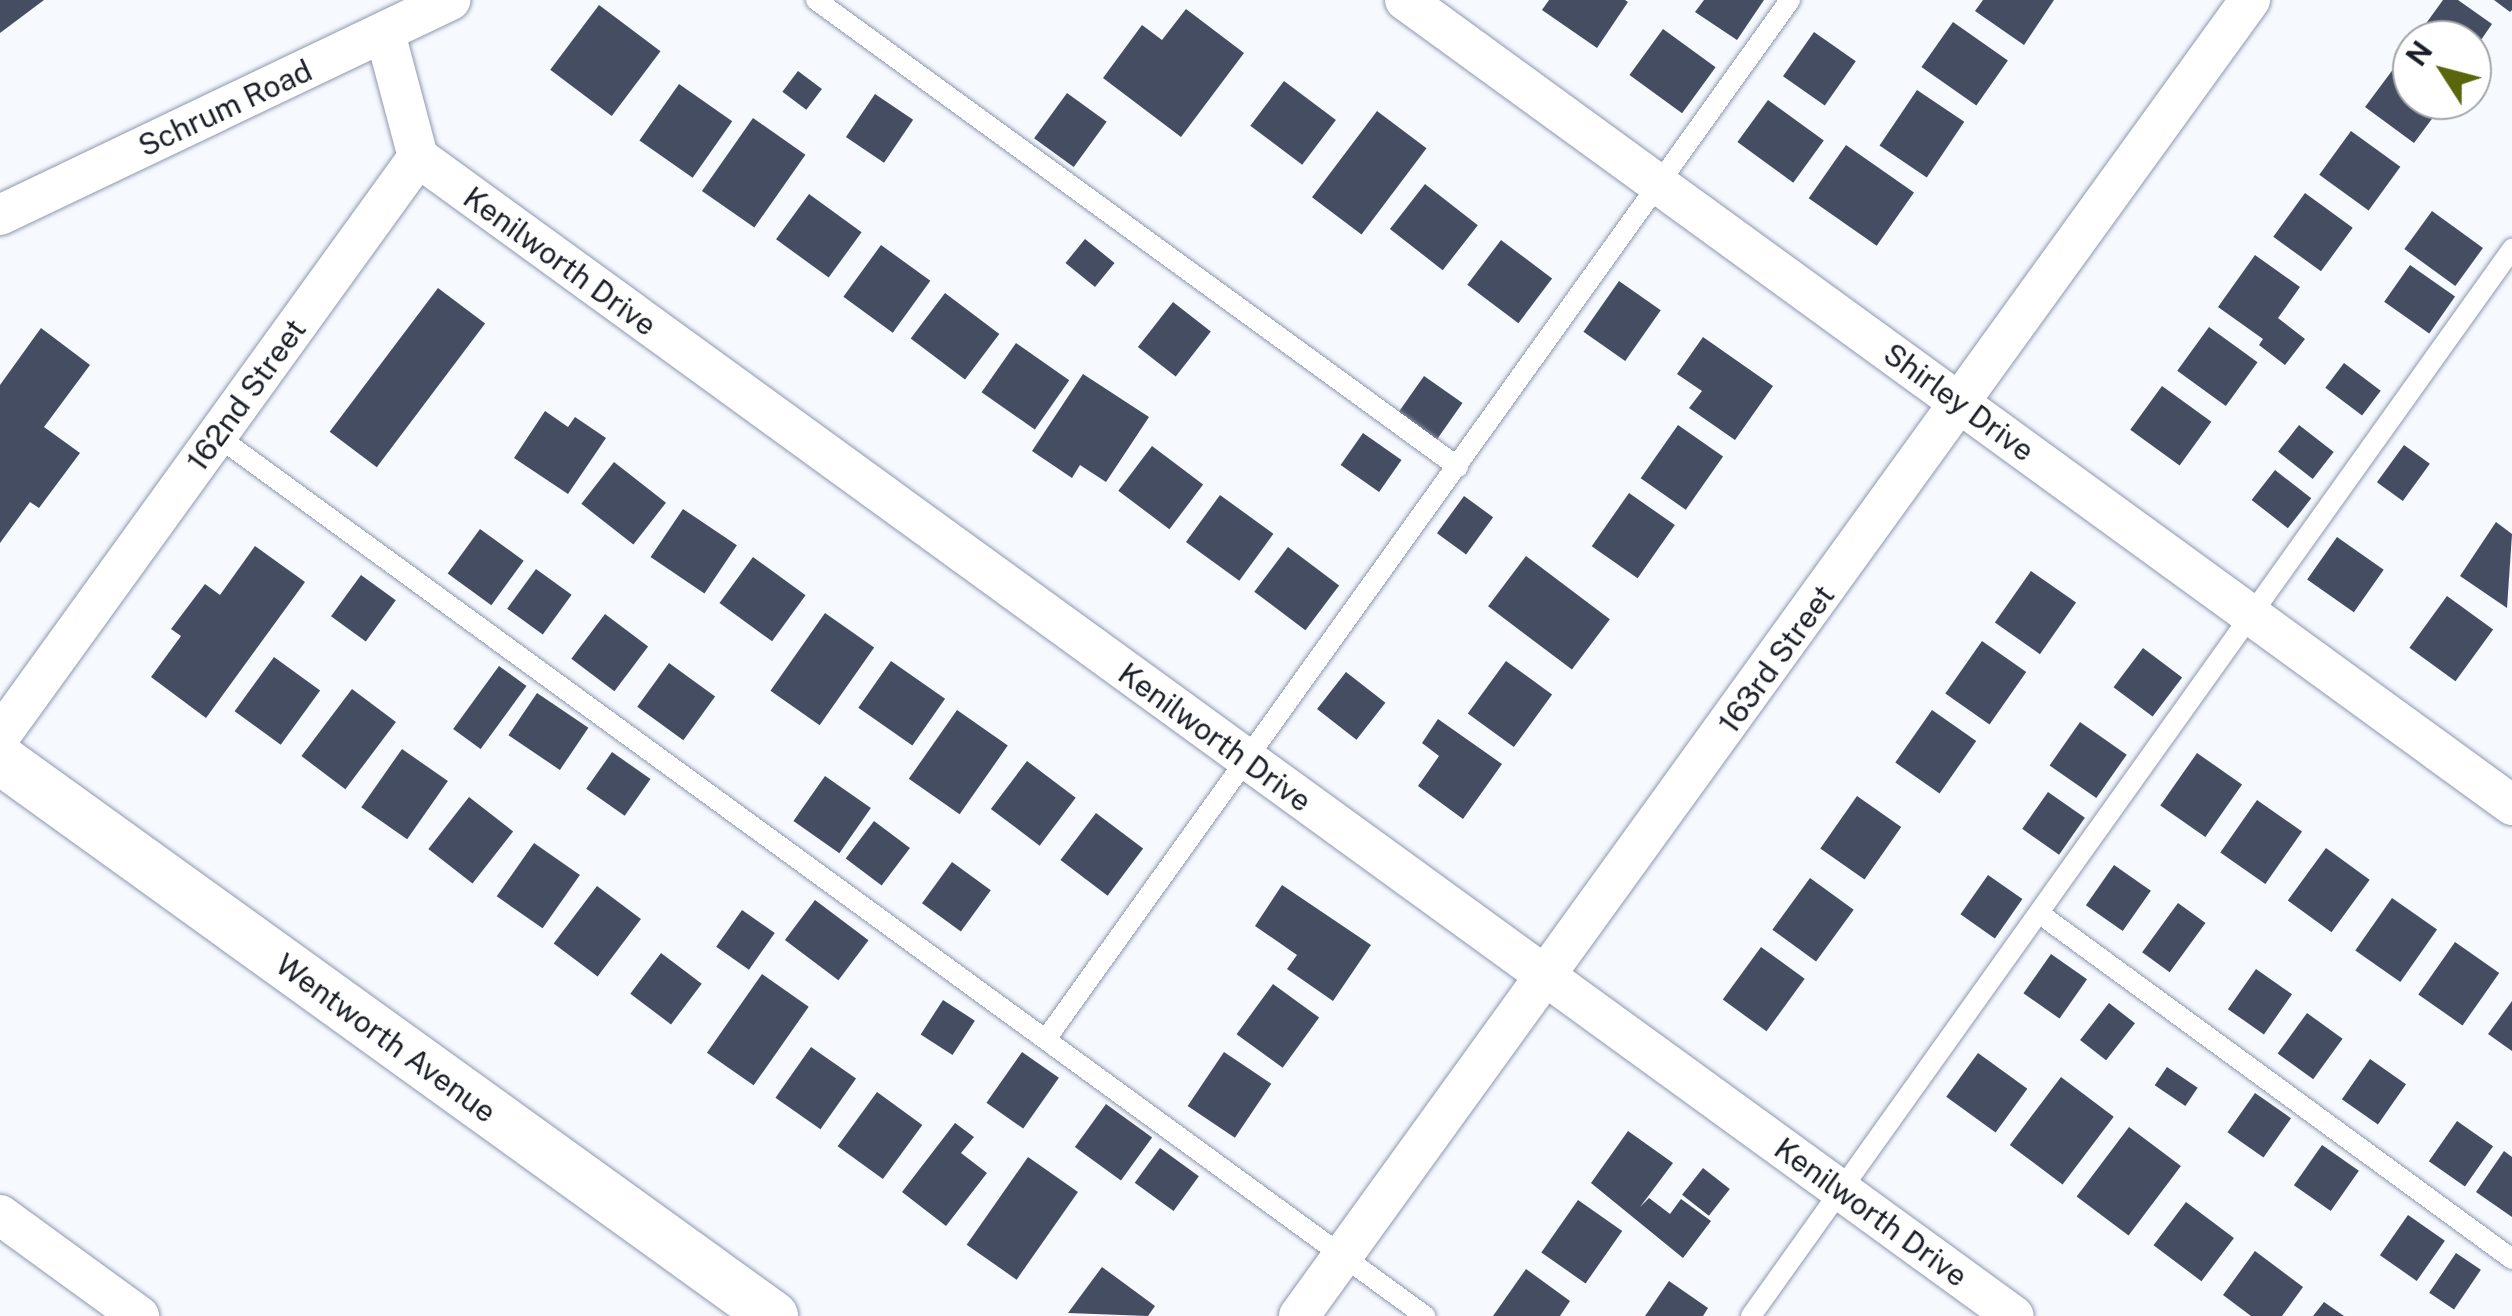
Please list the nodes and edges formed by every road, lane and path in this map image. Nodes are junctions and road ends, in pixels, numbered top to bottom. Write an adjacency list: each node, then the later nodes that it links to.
1 (450, 0): 6 (street, Schrum Road)
2 (816, 0): 13 (lane)
3 (1405, 0): 8 (street, Shirley Drive)
4 (1790, 0): 8 (lane)
5 (2250, 0): 11 (street, 163rd Street)
6 (385, 33): 7 (street); 9 (street, Schrum Road)
7 (418, 156): 12 (street, 162nd Street); 17 (street, Kenilworth Drive)
8 (1660, 184): 11 (street, Shirley Drive); 13 (lane)
9 (0, 215)
10 (2512, 248): 14 (lane)
11 (1960, 402): 14 (street, Shirley Drive); 20 (street, 163rd Street)
12 (217, 436): 15 (street, 162nd Street); 21 (lane)
13 (1458, 467): 17 (lane)
14 (2252, 615): 18 (street, Shirley Drive); 19 (lane)
15 (0, 736)
16 (0, 760): 27 (street, Wentworth Avenue)
17 (1246, 760): 20 (street, Kenilworth Drive); 21 (lane)
18 (2512, 805)
19 (2040, 914): 22 (lane); 25 (lane)
20 (1548, 978): 22 (street, Kenilworth Drive); 24 (street, 163rd Street)
21 (1046, 1040): 24 (lane)
22 (1843, 1192): 30 (lane); 31 (street, Kenilworth Drive)
23 (0, 1215): 26 (street)
24 (1342, 1254): 28 (street, 163rd Street); 29 (lane)
25 (2512, 1259)
26 (139, 1316)
27 (773, 1316)
28 (1299, 1316)
29 (1425, 1316)
30 (1751, 1316)
31 (2014, 1316)

